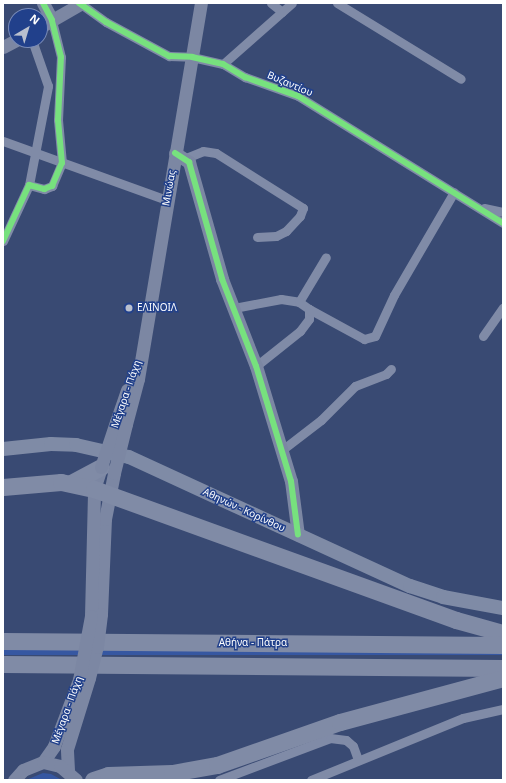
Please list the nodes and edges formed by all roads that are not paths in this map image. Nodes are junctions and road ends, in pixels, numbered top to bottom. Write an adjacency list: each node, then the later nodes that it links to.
1 (43, 3): 8 (main road)
2 (81, 3): 8 (main road); 11 (street, Βυζαντίου)
3 (201, 3): 11 (main road, Μινώας)
4 (271, 3): 7 (street)
5 (292, 3): 7 (street)
6 (337, 3): 13 (street)
7 (282, 12): 12 (street)
8 (52, 20): 9 (main road); 17 (street)
9 (48, 22)
10 (35, 48): 15 (street)
11 (192, 57): 12 (street, Βυζαντίου); 16 (main road, Μινώας)
12 (223, 64): 19 (street, Βυζαντίου)
13 (462, 79)
14 (3, 141): 15 (street)
15 (35, 153): 17 (street); 18 (street)
16 (180, 155): 20 (main road, Μινώας); 24 (street); 29 (main road)
17 (62, 163): 18 (street); 20 (street)
18 (29, 184): 25 (street)
19 (454, 192): 21 (street, Βυζαντίου); 30 (street)
20 (167, 200): 32 (main road, Μινώας)
21 (466, 200): 22 (street); 23 (street, Βυζαντίου)
22 (503, 212)
23 (503, 223)
24 (256, 237)
25 (3, 241)
26 (326, 257): 27 (street)
27 (299, 302): 29 (street); 30 (street)
28 (503, 307): 31 (street)
29 (234, 308): 33 (main road)
30 (309, 309): 33 (street)
31 (483, 336)
32 (141, 349): 37 (main road, Μέγαρα - Πάχη, bridge)
33 (256, 366): 36 (main road)
34 (391, 369): 36 (street)
35 (3, 449): 41 (main road, Αθηνών - Κορίνθου)
36 (282, 450): 41 (main road)
37 (107, 470): 38 (highway); 40 (main road, Μέγαρα - Πάχη)
38 (71, 483): 39 (highway); 40 (highway)
39 (3, 487)
40 (101, 492): 43 (highway); 49 (main road, Μέγαρα - Πάχη, bridge)
41 (298, 535): 42 (main road, Αθηνών - Κορίνθου)
42 (503, 608)
43 (503, 633)
44 (3, 641): 45 (highway, Αθήνα - Πάτρα)
45 (503, 645)
46 (3, 664): 47 (highway)
47 (503, 668)
48 (503, 678): 55 (highway)
49 (84, 679): 52 (main road, Μέγαρα - Πάχη); 53 (main road, Μέγαρα - Πάχη)
50 (503, 709): 51 (street)
51 (358, 760): 56 (street); 57 (street)
52 (43, 762): 53 (main road); 54 (main road)
53 (72, 775)
54 (14, 780)
55 (92, 780)
56 (219, 780)
57 (311, 780)

